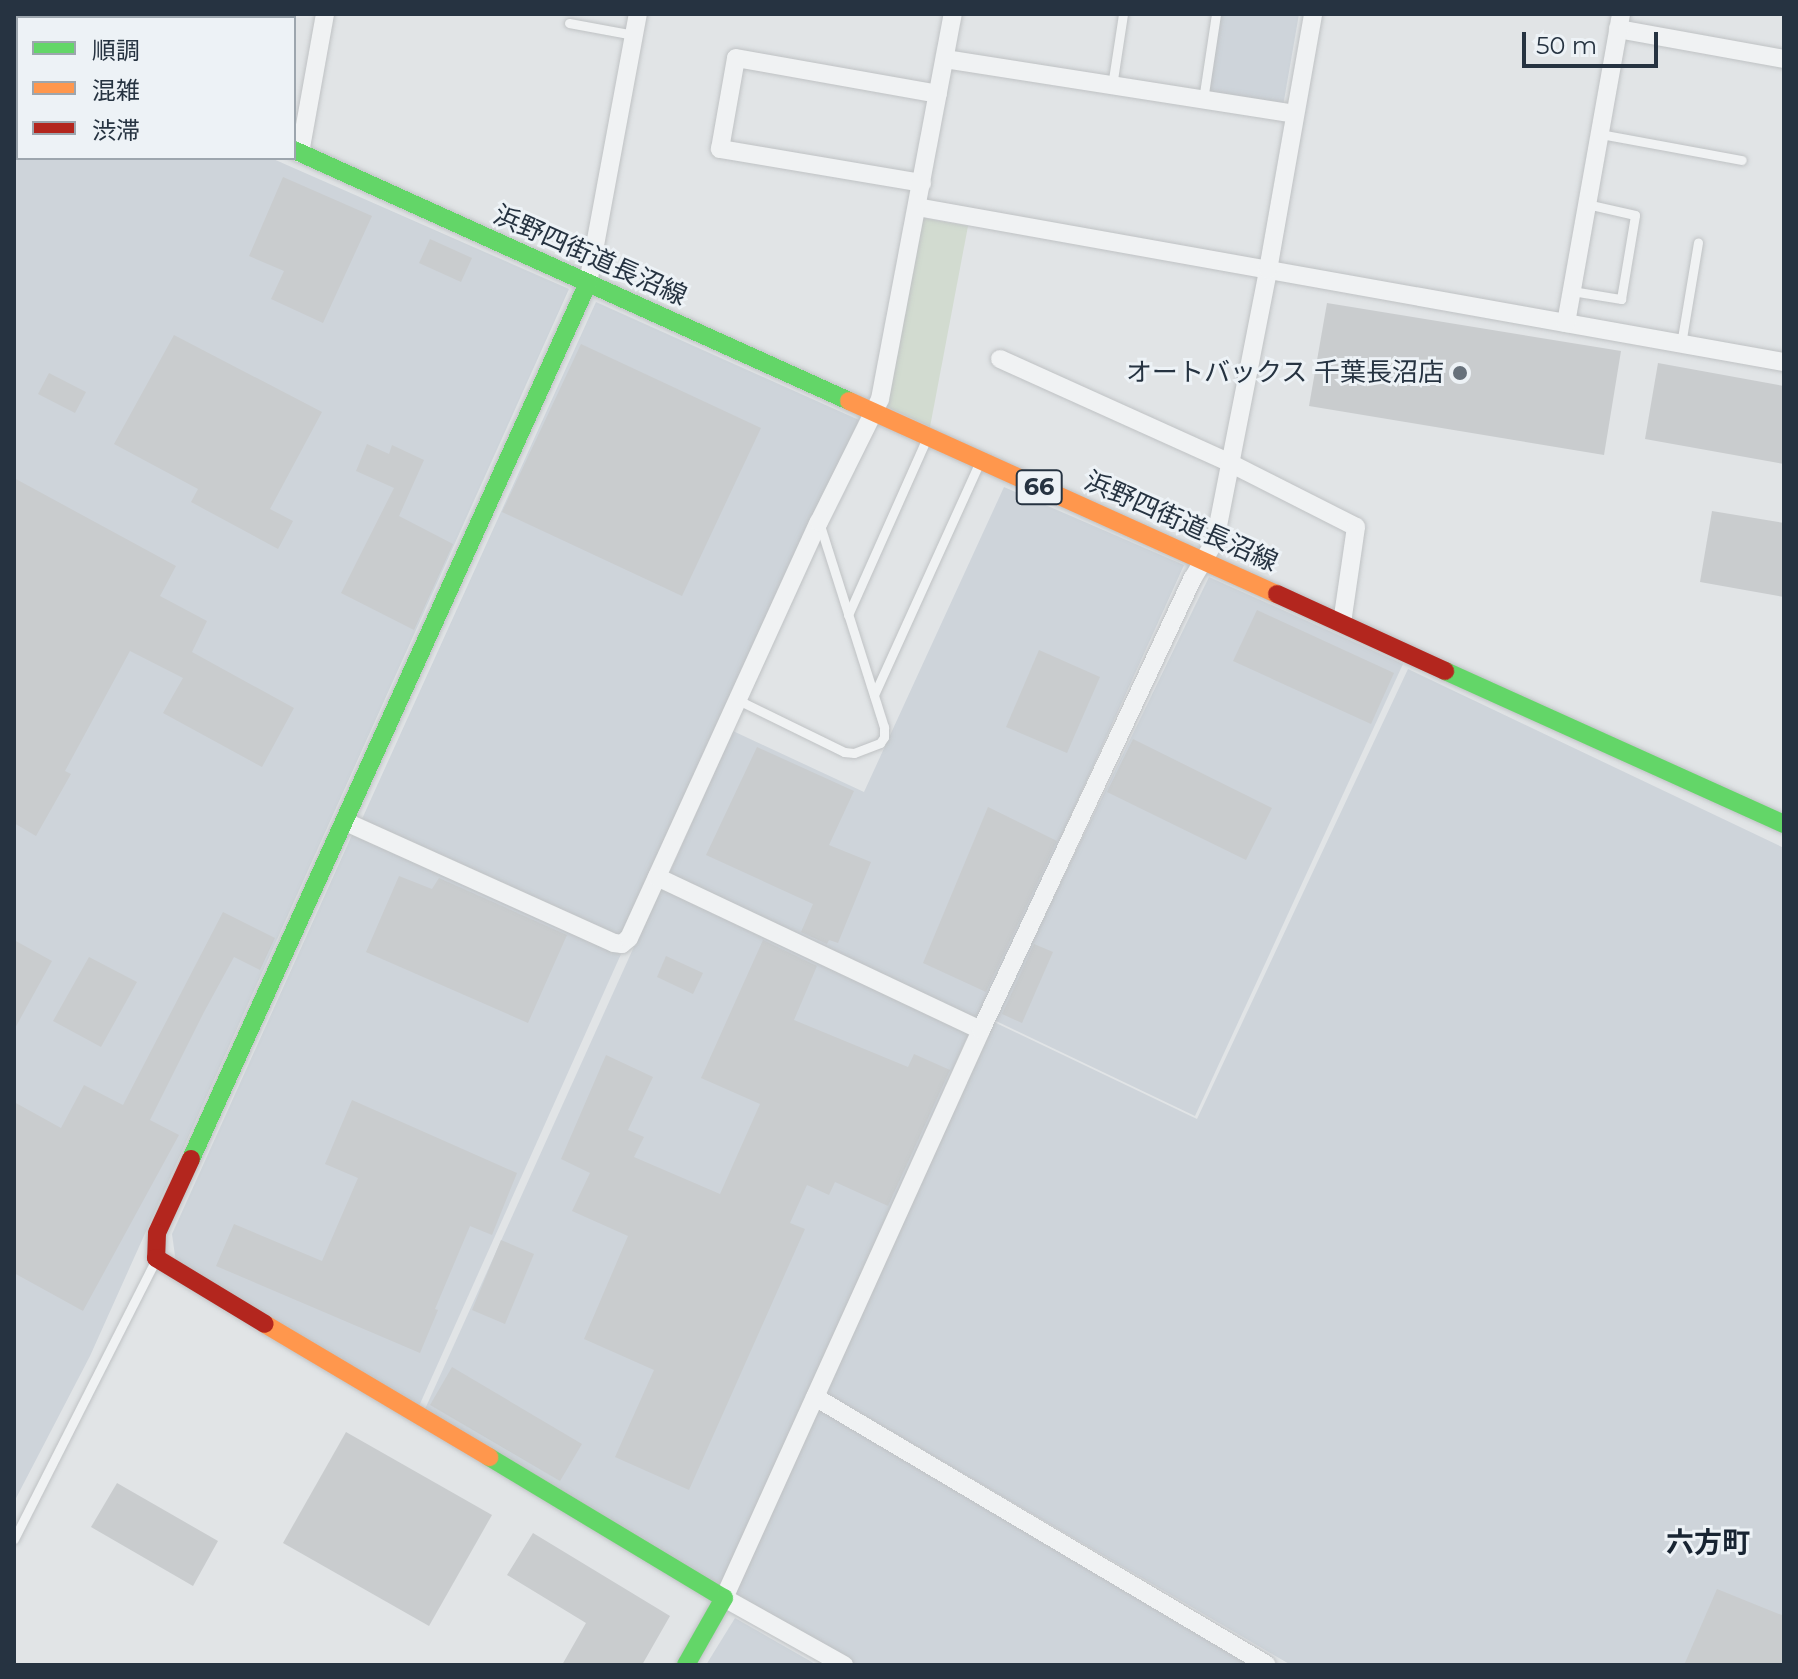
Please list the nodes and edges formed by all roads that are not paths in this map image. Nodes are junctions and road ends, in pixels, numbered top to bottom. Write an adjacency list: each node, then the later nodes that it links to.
1 (325, 14): 17 (street)
2 (638, 14): 9 (street)
3 (953, 14): 10 (street)
4 (1123, 14): 12 (lane)
5 (1216, 14): 14 (lane)
6 (1313, 14): 15 (street)
7 (1619, 22): 11 (street); 16 (street)
8 (569, 23): 9 (lane)
9 (634, 35): 24 (street)
10 (945, 59): 12 (street); 13 (street)
11 (1784, 59)
12 (1112, 86): 14 (street)
13 (938, 94): 19 (street); 19 (street)
14 (1203, 100): 15 (street)
15 (1295, 114): 23 (street)
16 (1600, 134): 18 (lane); 20 (street)
17 (297, 151): 24 (street, 浜野四街道長沼線 / 66)
18 (1742, 160)
19 (922, 183): 21 (street)
20 (1587, 204): 25 (street); 25 (lane)
21 (917, 207): 23 (street); 30 (street)
22 (1698, 242): 27 (lane)
23 (1268, 270): 26 (street); 33 (street)
24 (588, 283): 30 (street, 浜野四街道長沼線 / 66); 40 (street)
25 (1572, 291): 26 (street)
26 (1566, 323): 27 (street)
27 (1681, 344): 29 (street)
28 (1000, 359): 33 (street)
29 (1784, 362)
30 (874, 414): 31 (street, 浜野四街道長沼線 / 66); 34 (street)
31 (927, 437): 32 (street, 浜野四街道長沼線 / 66); 36 (lane)
32 (981, 461): 35 (street, 浜野四街道長沼線 / 66); 38 (lane)
33 (1230, 463): 35 (street); 37 (street)
34 (819, 522): 36 (lane); 39 (street)
35 (1206, 561): 37 (street, 浜野四街道長沼線 / 66); 43 (street)
36 (848, 615): 38 (lane)
37 (1342, 623): 41 (street, 浜野四街道長沼線 / 66)
38 (874, 695): 39 (lane)
39 (738, 700): 42 (street)
40 (346, 822): 42 (street); 44 (street)
41 (1784, 824)
42 (657, 877): 43 (street)
43 (981, 1030): 45 (street)
44 (156, 1258): 46 (lane); 47 (street)
45 (815, 1397): 47 (street); 50 (street)
46 (14, 1539)
47 (724, 1598): 48 (street); 49 (street)
48 (686, 1665)
49 (844, 1665)
50 (1267, 1665)

